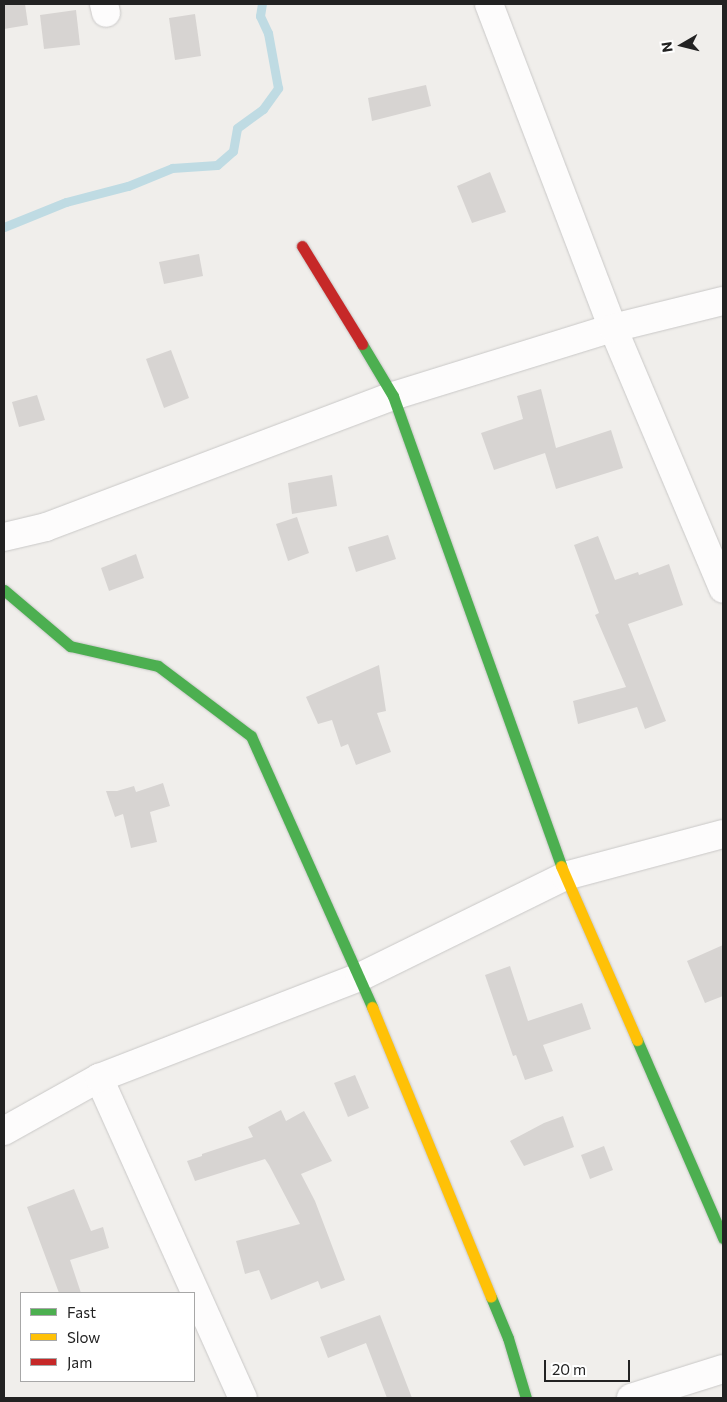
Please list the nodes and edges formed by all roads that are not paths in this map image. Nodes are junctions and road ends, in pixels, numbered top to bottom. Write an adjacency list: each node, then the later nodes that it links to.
1 (489, 4): 4 (street)
2 (302, 246): 5 (street)
3 (723, 301): 4 (street)
4 (613, 328): 5 (street); 7 (street)
5 (393, 396): 6 (street); 10 (street)
6 (4, 537)
7 (723, 589)
8 (4, 590): 11 (street)
9 (723, 834): 10 (street)
10 (565, 876): 11 (street); 14 (street)
11 (360, 977): 12 (street); 17 (street)
12 (99, 1078): 13 (street); 16 (street)
13 (4, 1131)
14 (723, 1238)
15 (723, 1368): 18 (street)
16 (243, 1398)
17 (526, 1398)
18 (631, 1398)

